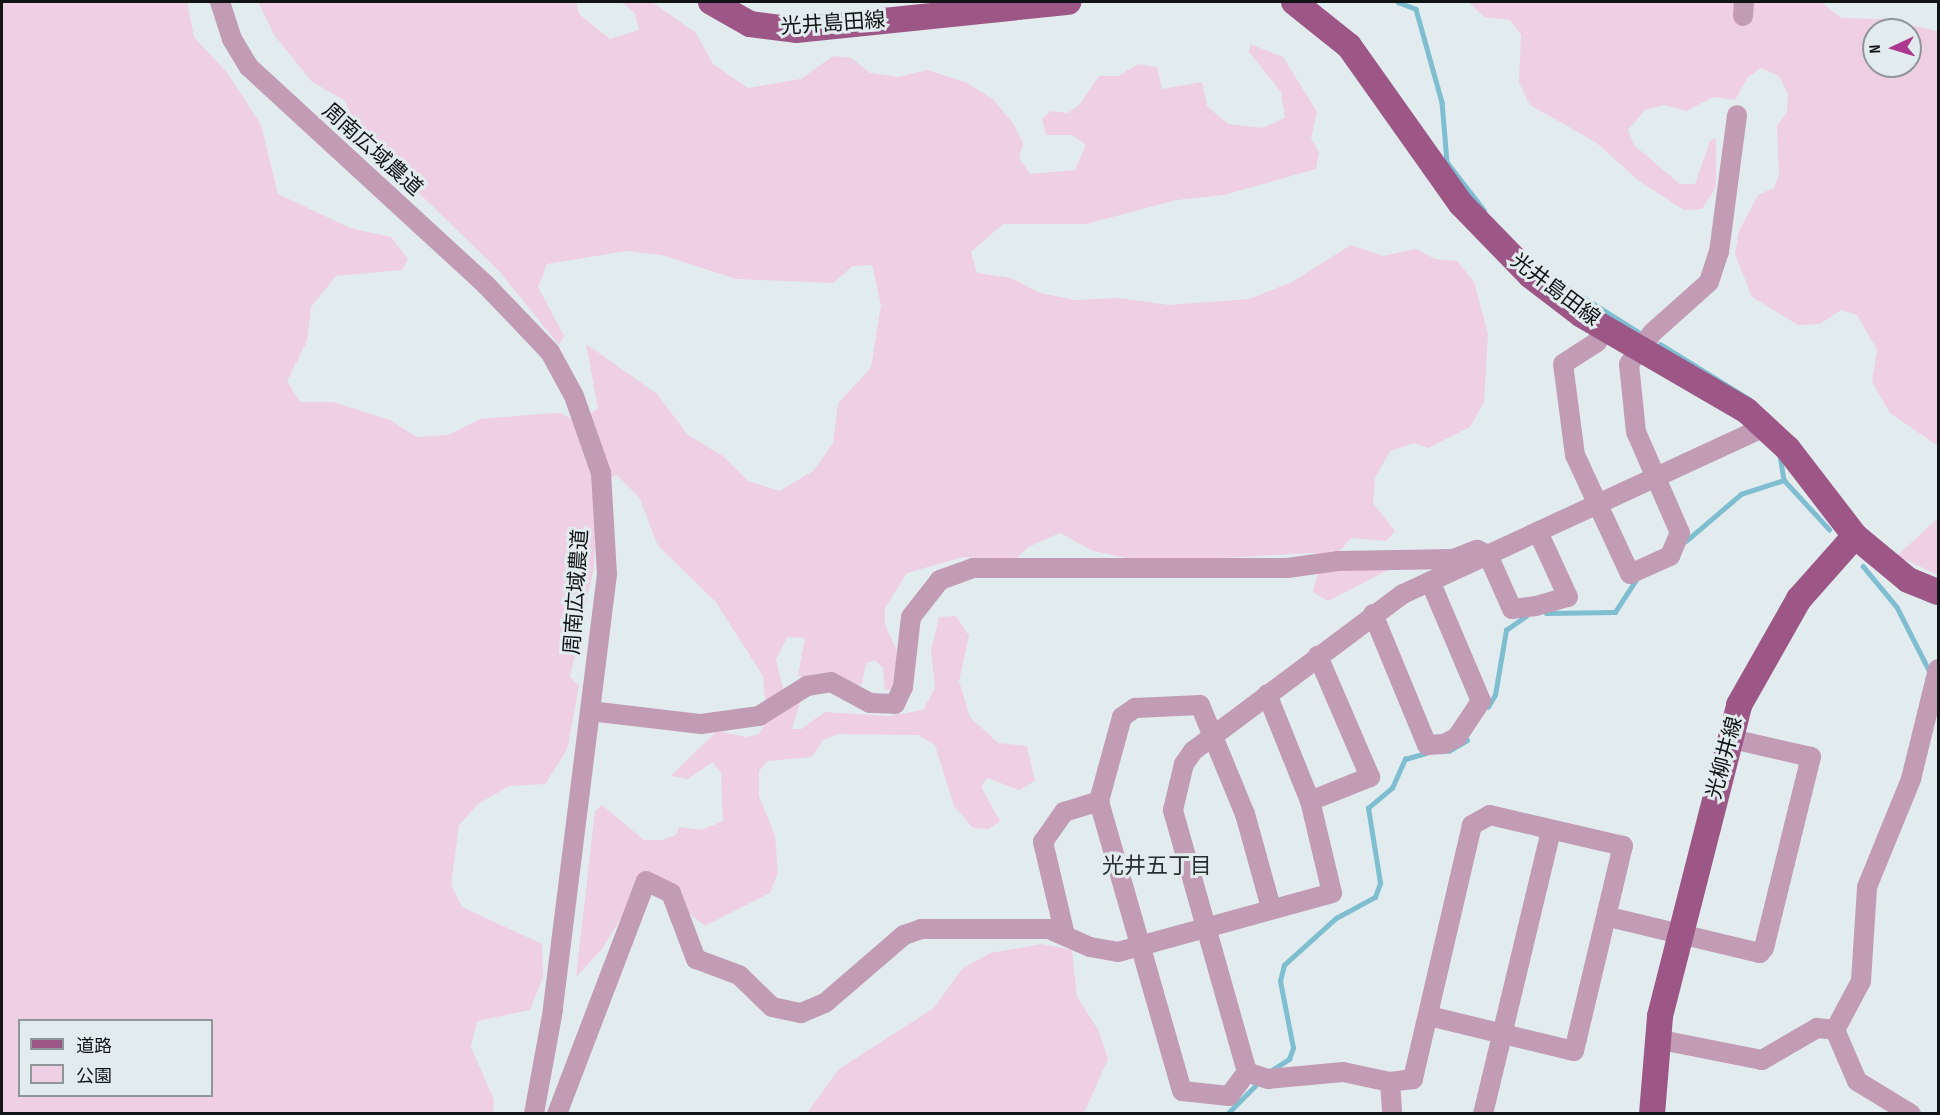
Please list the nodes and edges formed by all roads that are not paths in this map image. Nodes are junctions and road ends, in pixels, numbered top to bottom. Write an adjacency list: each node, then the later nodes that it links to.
1 (220, 2): 20 (street, 周南広域農道)
2 (711, 2): 3 (main road, 光井島田線)
3 (1069, 2)
4 (1294, 2): 6 (main road, 光井島田線)
5 (1737, 115): 7 (street)
6 (1606, 329): 7 (main road, 光井島田線); 10 (street)
7 (1643, 350): 8 (main road, 光井島田線); 9 (street)
8 (1764, 427): 9 (street); 12 (main road, 光井島田線)
9 (1657, 478): 10 (street); 10 (street)
10 (1598, 505): 11 (street)
11 (1538, 532): 13 (street); 13 (street)
12 (1855, 536): 15 (main road); 22 (main road, 光柳井線)
13 (1488, 555): 14 (street); 20 (street)
14 (1430, 581): 16 (street); 16 (street)
15 (1938, 592)
16 (1373, 614): 17 (street)
17 (1318, 656): 19 (street); 24 (street)
18 (1935, 680): 33 (street)
19 (1267, 694): 21 (street); 24 (street)
20 (590, 711): 38 (street, 周南広域農道)
21 (1213, 736): 23 (street); 26 (street); 28 (street)
22 (1728, 738): 29 (main road, 光柳井線); 29 (street)
23 (1099, 801): 30 (street); 31 (street)
24 (1310, 801): 26 (street)
25 (1551, 831): 27 (street); 32 (street); 34 (street)
26 (1272, 908): 28 (street)
27 (1609, 917): 29 (street); 34 (street)
28 (1207, 928): 31 (street); 36 (street)
29 (1681, 933): 35 (main road, 光柳井線)
30 (1065, 935): 31 (street); 39 (street)
31 (1142, 946): 36 (street)
32 (1429, 1016): 34 (street); 37 (street)
33 (1835, 1030): 35 (street); 43 (street)
34 (1503, 1035): 41 (street)
35 (1656, 1039): 42 (main road, 光柳井線)
36 (1258, 1076): 37 (street)
37 (1390, 1082): 40 (street)
38 (534, 1113)
39 (557, 1113)
40 (1392, 1113)
41 (1483, 1113)
42 (1652, 1113)
43 (1911, 1113)

